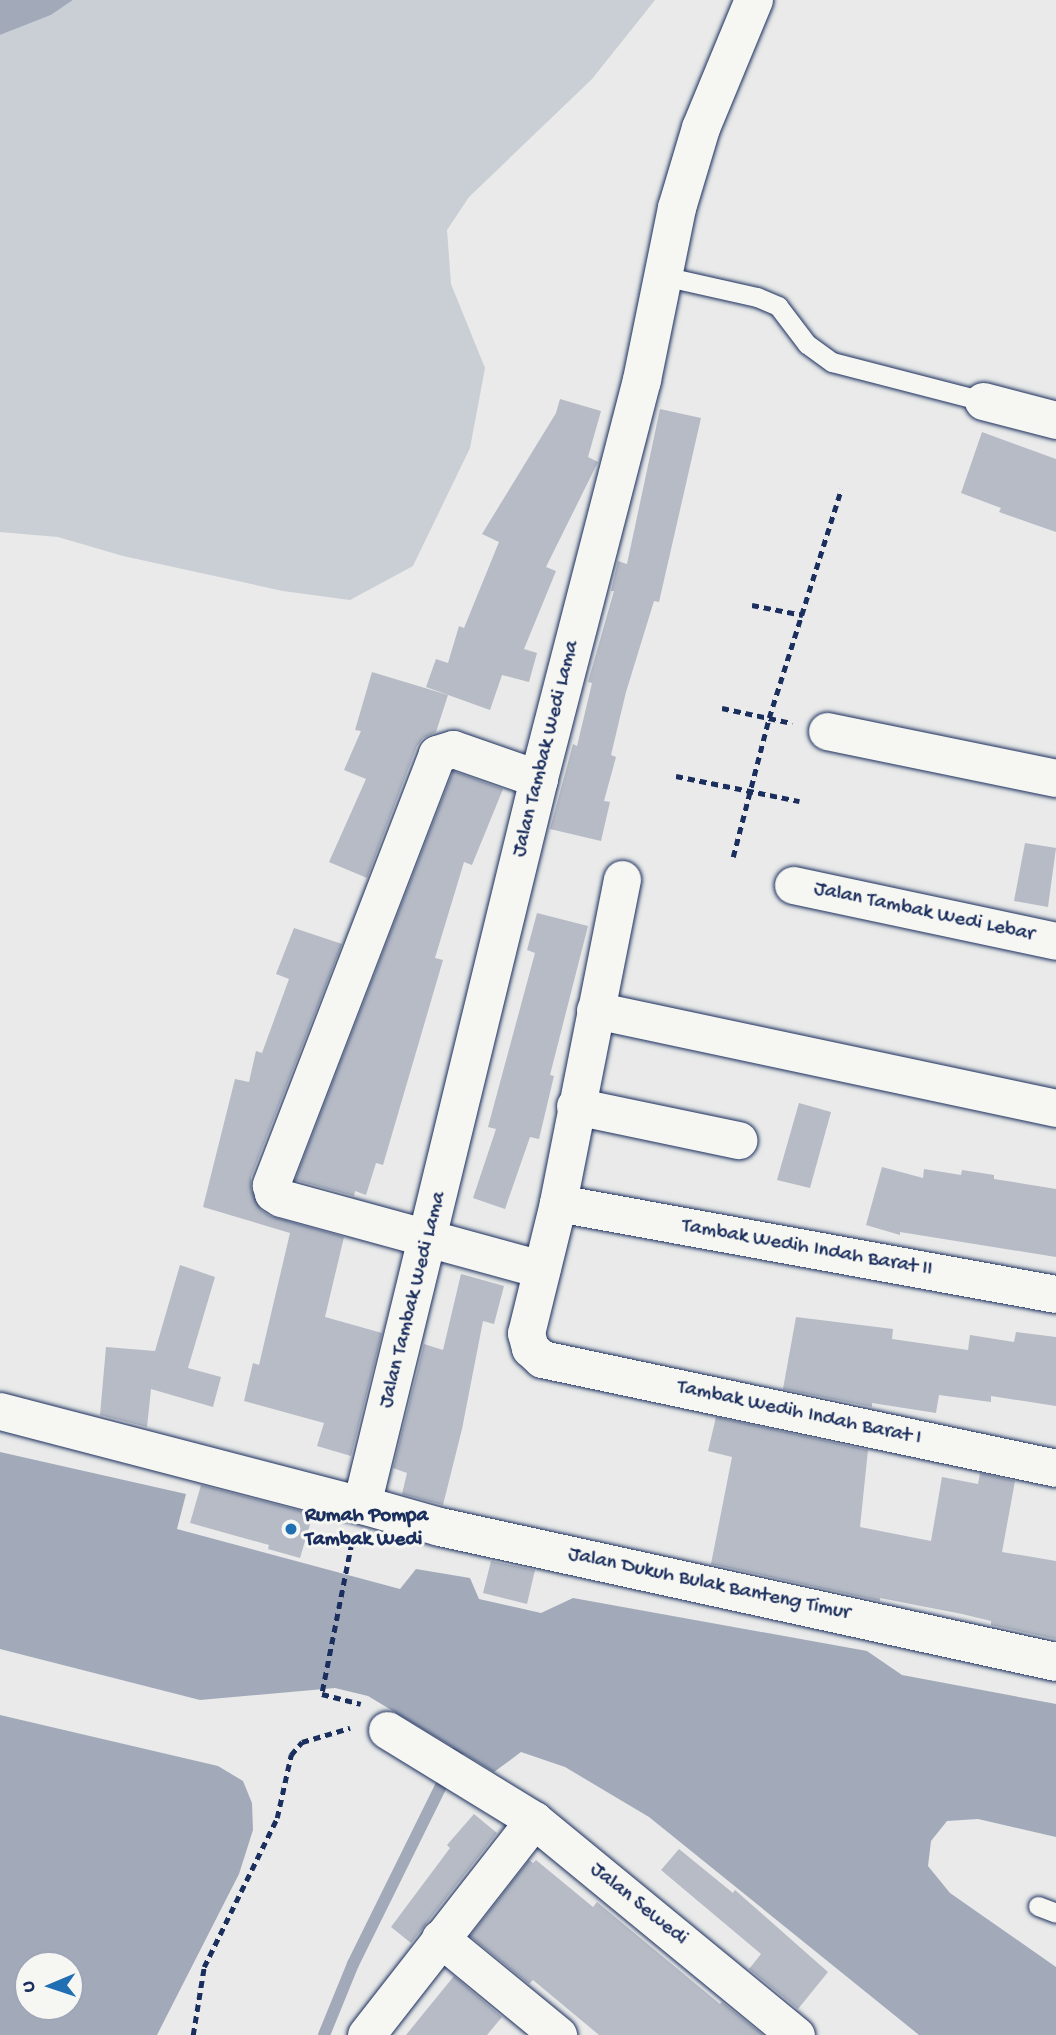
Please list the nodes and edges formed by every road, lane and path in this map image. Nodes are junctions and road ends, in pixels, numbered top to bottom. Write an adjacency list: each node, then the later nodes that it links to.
1 (754, 0): 2 (street, Jalan Tambak Wedi Lama)
2 (663, 276): 3 (lane); 13 (street, Jalan Tambak Wedi Lama)
3 (983, 401): 4 (street)
4 (1056, 420)
5 (841, 489): 7 (path)
6 (752, 605): 7 (path)
7 (803, 615): 9 (path)
8 (722, 708): 9 (path)
9 (769, 718): 10 (path); 14 (path)
10 (827, 731): 12 (street)
11 (676, 776): 14 (path)
12 (1056, 778)
13 (539, 779): 25 (street, Jalan Tambak Wedi Lama); 25 (street)
14 (749, 792): 15 (path); 16 (path)
15 (799, 801)
16 (733, 857)
17 (622, 879): 20 (street)
18 (793, 885): 19 (street, Jalan Tambak Wedi Lebar)
19 (1056, 941)
20 (595, 1010): 21 (street); 22 (street)
21 (575, 1106): 23 (street); 24 (street)
22 (1056, 1108)
23 (738, 1140)
24 (558, 1203): 26 (street); 27 (street, Tambak Wedih Indah Barat II)
25 (428, 1238): 26 (street); 30 (street, Jalan Tambak Wedi Lama)
26 (541, 1269): 29 (street, Tambak Wedih Indah Barat I)
27 (1056, 1294)
28 (0, 1410): 30 (street)
29 (1056, 1468)
30 (362, 1506): 32 (street, Jalan Dukuh Bulak Banteng Timur)
31 (344, 1572): 33 (path)
32 (1056, 1662)
33 (322, 1694)
34 (375, 1728): 35 (street, Jalan Sewedi); 37 (path)
35 (534, 1820): 36 (street); 40 (street, Jalan Sewedi)
36 (440, 1938): 38 (street); 39 (street)
37 (193, 2035)
38 (366, 2035)
39 (558, 2035)
40 (796, 2035)

